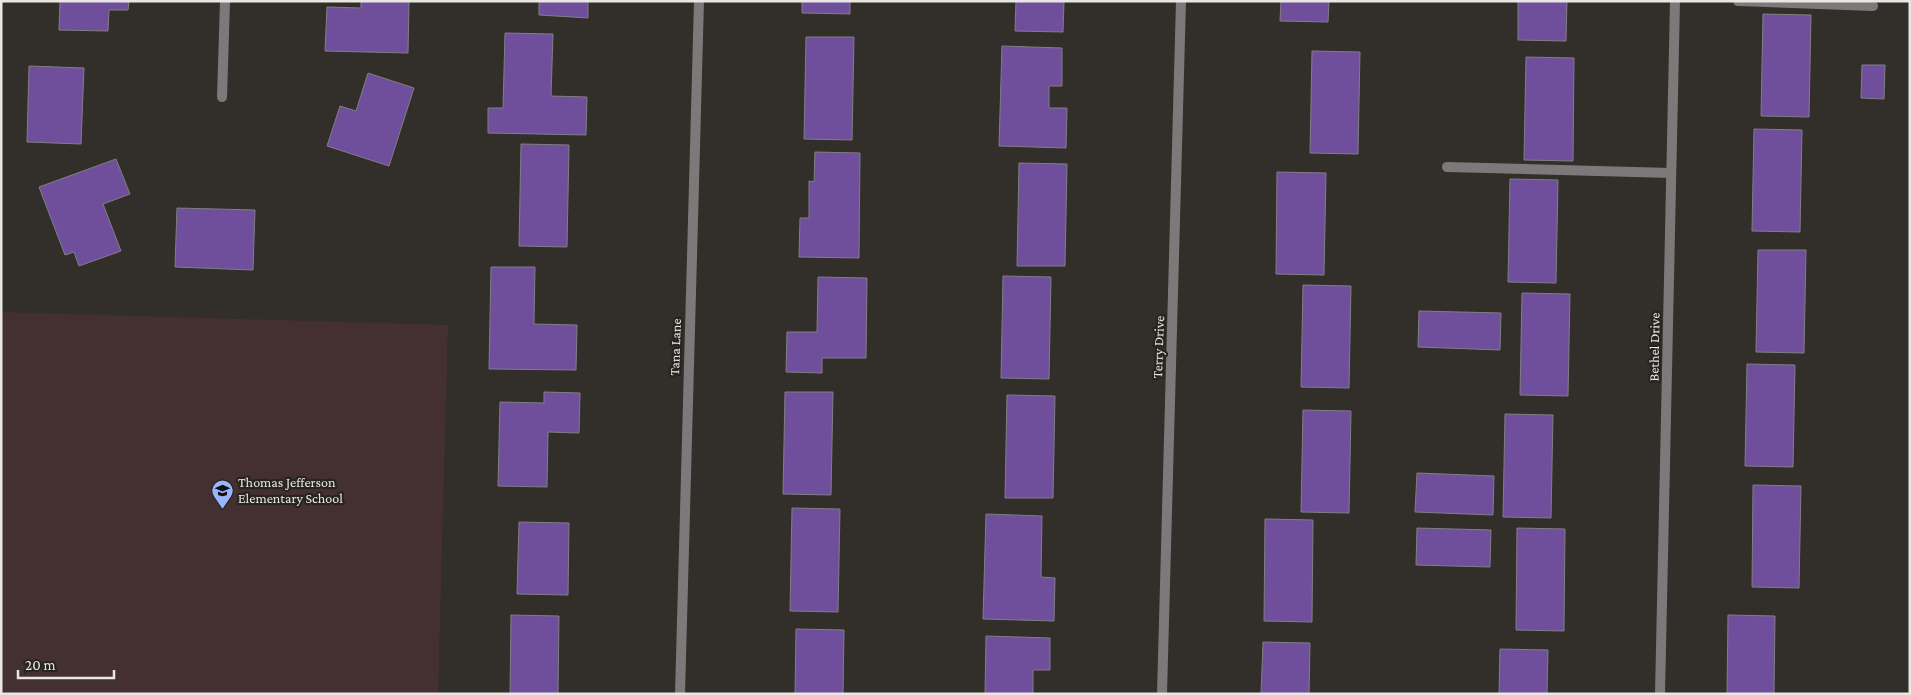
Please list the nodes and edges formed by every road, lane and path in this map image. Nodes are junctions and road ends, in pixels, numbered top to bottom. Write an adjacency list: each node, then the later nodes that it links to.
1 (225, 1): 7 (street)
2 (699, 1): 10 (street, Tana Lane)
3 (1181, 1): 11 (street, Terry Drive)
4 (1675, 1): 9 (street, Bethel Drive)
5 (1738, 1): 6 (street)
6 (1873, 6)
7 (222, 97)
8 (1447, 167): 9 (street)
9 (1671, 173): 12 (street, Bethel Drive)
10 (680, 694)
11 (1162, 694)
12 (1660, 694)

